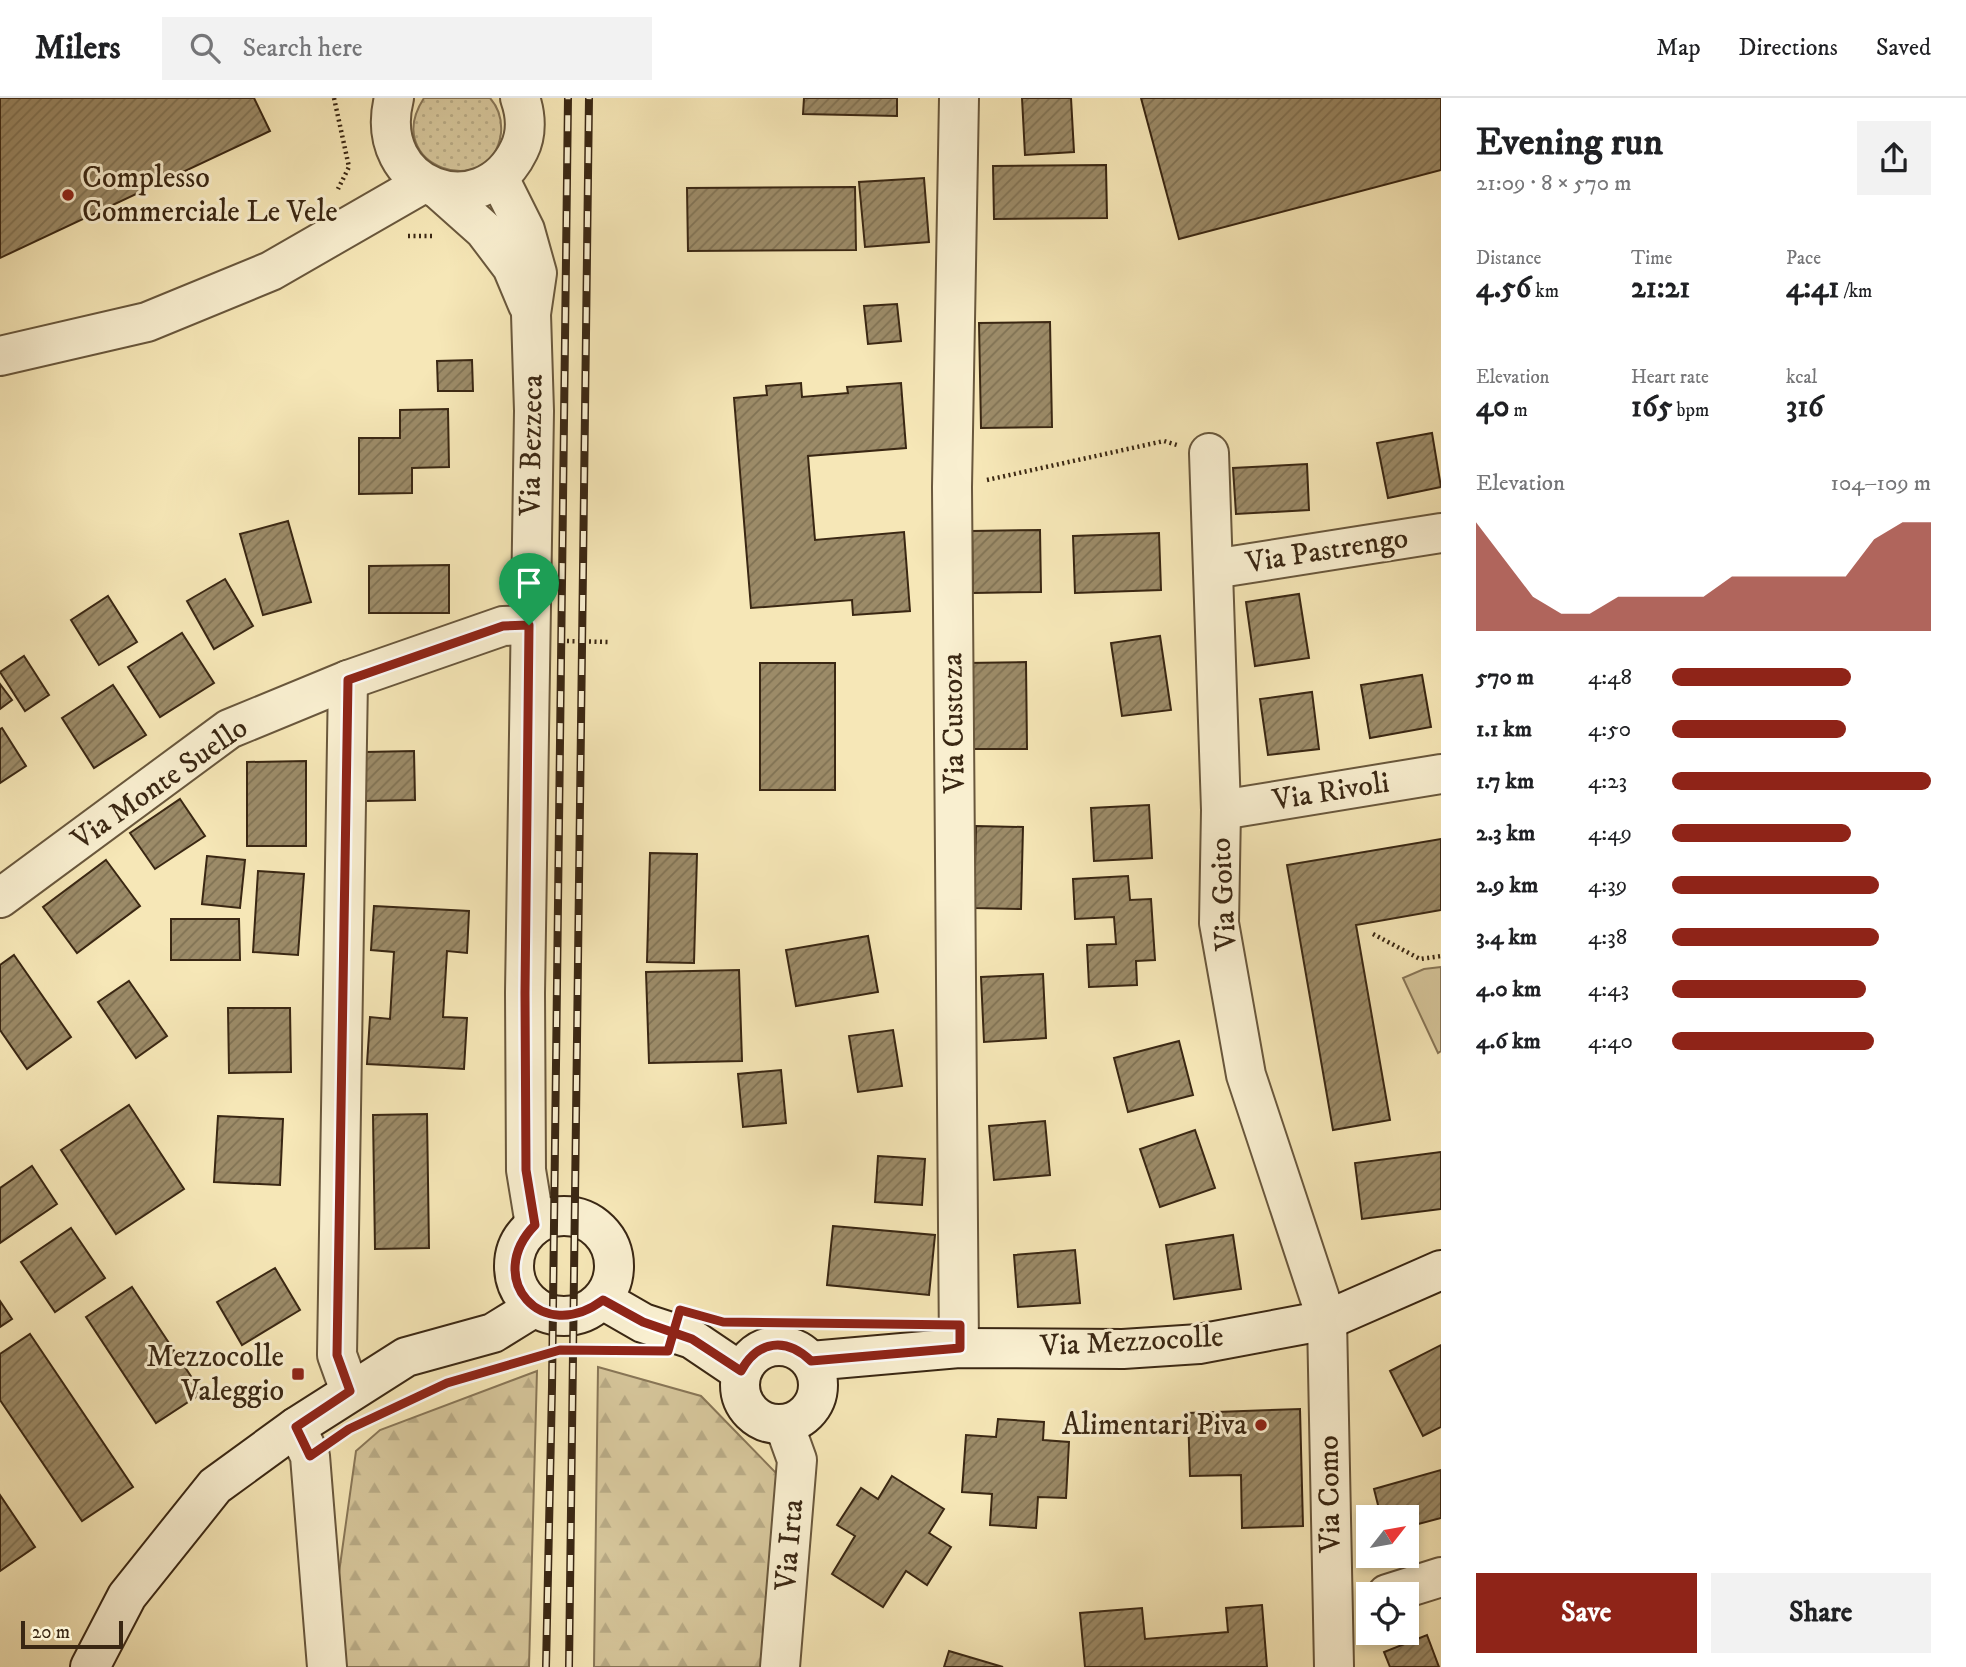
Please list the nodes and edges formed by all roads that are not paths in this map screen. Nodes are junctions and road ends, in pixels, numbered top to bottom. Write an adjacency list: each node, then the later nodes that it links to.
1 (394, 98): 5 (street)
2 (520, 98): 4 (street)
3 (958, 98): 21 (street, Via Custoza)
4 (499, 178): 5 (street); 6 (street, Via Bezzeca)
5 (431, 186): 6 (street); 7 (street)
6 (531, 314): 11 (street, Via Bezzeca)
7 (0, 356)
8 (1209, 453): 10 (street, Via Goito)
9 (1441, 533): 10 (street, Via Pastrengo)
10 (1213, 569): 14 (street, Via Goito)
11 (529, 625): 12 (street, Via Monte Suello); 16 (street, Via Bezzeca)
12 (348, 680): 15 (street, Via Monte Suello); 24 (street)
13 (1441, 774): 14 (street, Via Rivoli)
14 (1221, 810): 20 (street, Via Goito)
15 (0, 898)
16 (535, 1225): 18 (street); 19 (street)
17 (1441, 1270): 20 (street, Via Mezzocolle)
18 (603, 1300): 19 (street); 23 (street)
19 (535, 1307): 24 (street)
20 (1327, 1320): 21 (street, Via Mezzocolle); 30 (street, Via Como)
21 (960, 1348): 22 (street, Via Mezzocolle)
22 (811, 1361): 23 (street); 25 (street)
23 (741, 1371): 25 (street)
24 (350, 1391): 26 (street)
25 (784, 1424): 33 (street, Via Irta)
26 (296, 1427): 31 (street); 32 (street)
27 (1441, 1577): 28 (street)
28 (1419, 1584)
29 (1356, 1604): 30 (street)
30 (1333, 1611): 34 (street, Via Como)
31 (90, 1667)
32 (327, 1667)
33 (780, 1667)
34 (1334, 1667)

